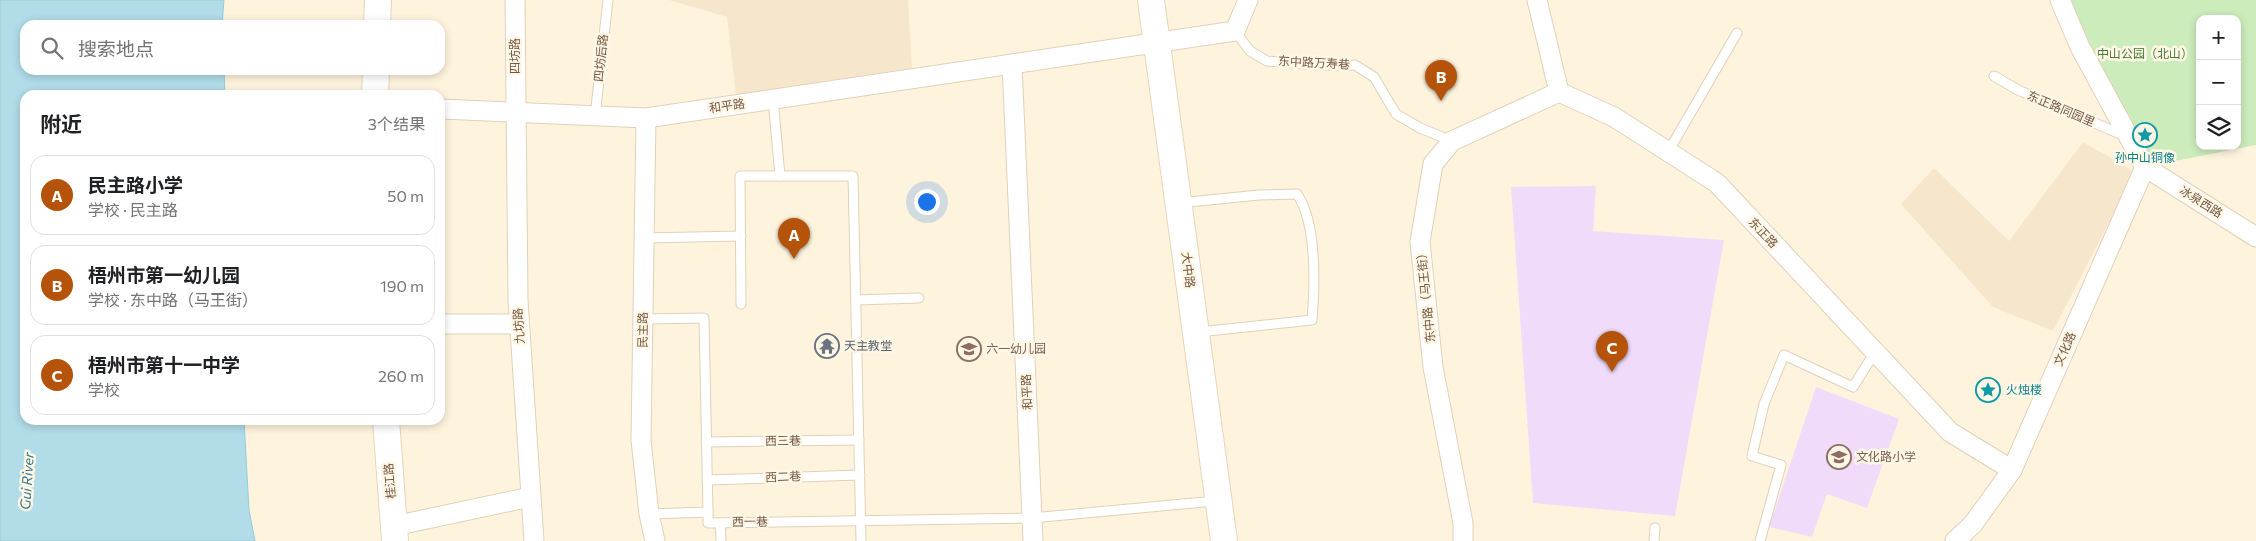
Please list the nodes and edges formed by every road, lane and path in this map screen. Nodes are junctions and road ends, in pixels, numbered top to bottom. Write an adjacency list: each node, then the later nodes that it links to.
1 (378, 0): 8 (street)
2 (515, 0): 19 (street, 四坊路)
3 (608, 0): 20 (lane, 四坊后路)
4 (1151, 0): 11 (street, 大中路)
5 (1248, 0): 9 (street)
6 (1537, 0): 16 (street)
7 (2060, 0): 22 (street)
8 (377, 20)
9 (1235, 31): 11 (street); 23 (lane, 东中路万寿巷)
10 (1737, 33): 24 (lane)
11 (1158, 42): 12 (street, 和平路); 27 (street, 大中路)
12 (1012, 64): 17 (street, 和平路); 49 (street, 和平路)
13 (376, 75): 15 (street)
14 (1994, 76): 22 (lane, 东正路同园里)
15 (375, 90)
16 (1558, 92): 23 (street, 东中路（马王街）); 24 (street, 东正路)
17 (773, 100): 21 (street, 和平路); 26 (lane)
18 (445, 109): 19 (street, 和平路)
19 (516, 111): 20 (street, 和平路); 36 (street, 九坊路)
20 (595, 116): 21 (street, 和平路)
21 (646, 118): 30 (street, 民主路)
22 (2130, 138): 25 (street)
23 (1452, 141): 61 (street, 东中路（马王街）)
24 (1668, 152): 38 (street, 东正路)
25 (2145, 167): 29 (street, 冰泉西路); 42 (street, 文化路)
26 (780, 176): 28 (lane); 32 (lane)
27 (1179, 203): 37 (street, 大中路); 37 (lane)
28 (741, 236): 30 (lane); 33 (lane)
29 (2256, 236)
30 (644, 238): 34 (street, 民主路)
31 (919, 298): 32 (lane)
32 (856, 300): 40 (lane)
33 (741, 304)
34 (643, 319): 41 (lane); 48 (street, 民主路)
35 (445, 324): 36 (street)
36 (519, 324): 45 (street, 九坊路)
37 (1196, 333): 46 (street, 大中路)
38 (1875, 352): 42 (street, 东正路); 63 (lane)
39 (386, 425): 54 (street, 桂江路)
40 (859, 440): 41 (lane, 西三巷); 43 (lane)
41 (706, 442): 44 (lane)
42 (2012, 470): 53 (street, 文化路)
43 (860, 475): 44 (lane, 西二巷); 50 (lane)
44 (707, 480): 47 (lane)
45 (530, 497): 54 (street); 55 (street, 九坊路)
46 (1219, 501): 49 (lane, 西一巷); 60 (street, 大中路)
47 (708, 512): 48 (lane); 51 (lane, 西一巷)
48 (650, 514): 56 (street, 民主路)
49 (1032, 518): 50 (lane, 西一巷); 59 (street, 和平路)
50 (860, 519): 51 (lane, 西一巷); 58 (lane)
51 (720, 523): 57 (lane)
52 (1655, 528): 62 (lane)
53 (1974, 532): 64 (street, 文化路)
54 (395, 534)
55 (534, 541)
56 (655, 541)
57 (720, 541)
58 (861, 541)
59 (1033, 541)
60 (1224, 541)
61 (1463, 541)
62 (1654, 541)
63 (1760, 541)
64 (1955, 541)

